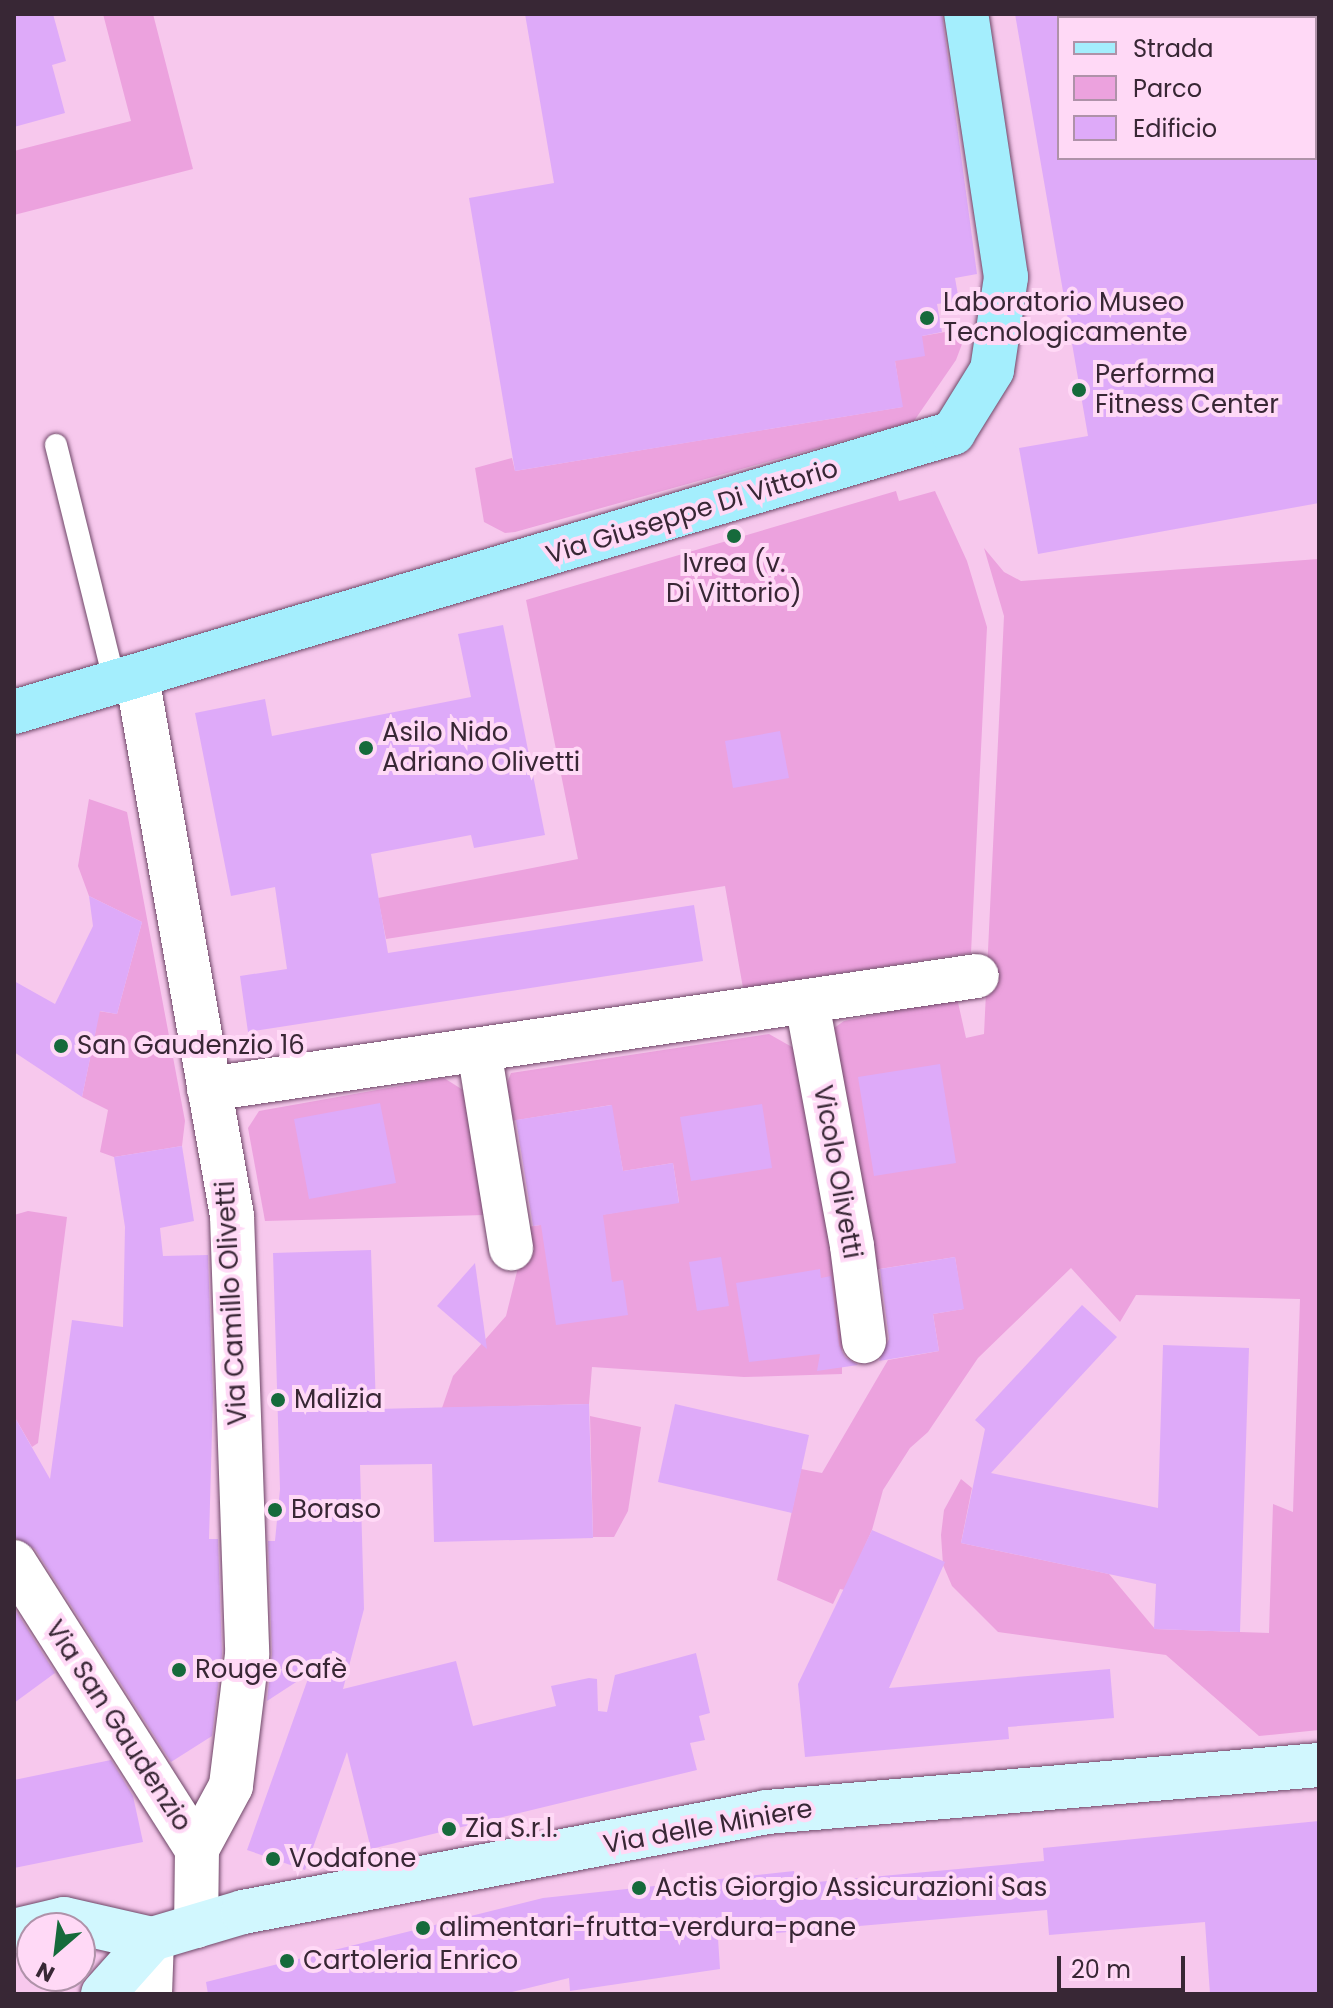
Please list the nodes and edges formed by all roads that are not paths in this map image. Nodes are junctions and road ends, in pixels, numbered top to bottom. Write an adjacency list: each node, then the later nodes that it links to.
1 (966, 14): 3 (main road, Via Giuseppe Di Vittorio)
2 (56, 445): 3 (lane)
3 (126, 681): 4 (main road, Via Giuseppe Di Vittorio); 8 (street, Via Camillo Olivetti)
4 (14, 712)
5 (977, 976): 6 (street)
6 (807, 1003): 7 (street); 10 (street, Vicolo Olivetti)
7 (479, 1050): 8 (street); 9 (street)
8 (209, 1089): 13 (street, Via Camillo Olivetti)
9 (511, 1248)
10 (864, 1341)
11 (14, 1562): 13 (street, Via San Gaudenzio)
12 (1319, 1765): 14 (street, Via delle Miniere)
13 (197, 1849): 14 (street, Via Camillo Olivetti)
14 (196, 1926): 16 (street, Via delle Miniere)
15 (14, 1931): 16 (street, Via delle Miniere)
16 (152, 1939): 17 (street); 18 (street)
17 (103, 1994)
18 (150, 1994)

